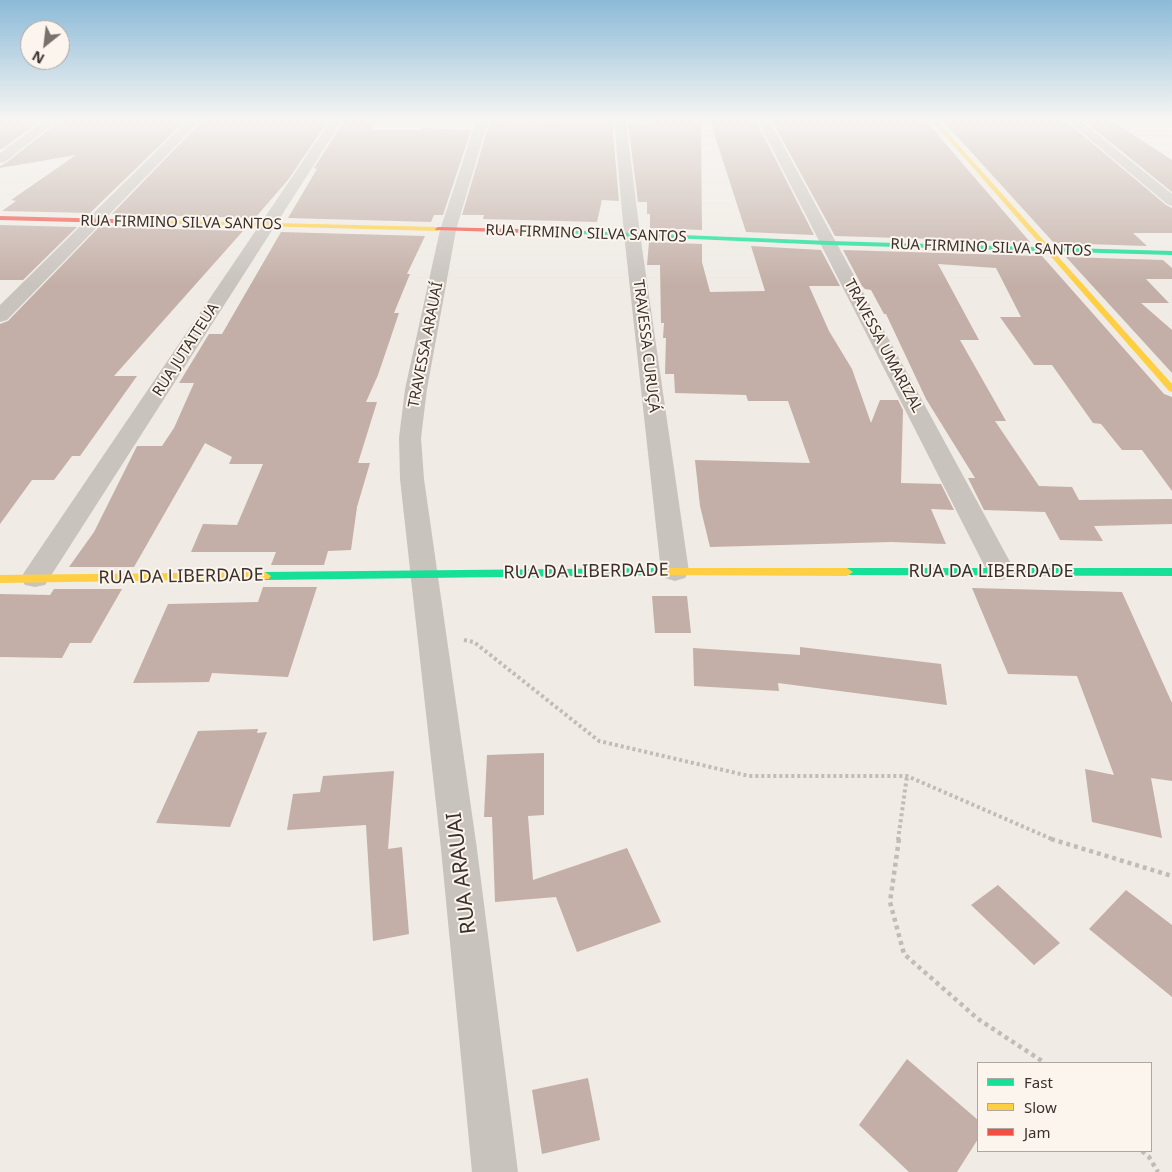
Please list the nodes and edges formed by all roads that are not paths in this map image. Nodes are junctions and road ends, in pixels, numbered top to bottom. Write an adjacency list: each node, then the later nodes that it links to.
1 (138, 176): 10 (street)
2 (301, 176): 11 (street, RUA JUTAITEUA)
3 (465, 176): 12 (street, TRAVESSA ARAUAÍ)
4 (626, 176): 13 (street, TRAVESSA CURUÇÁ)
5 (793, 176): 14 (street, TRAVESSA UMARIZAL)
6 (982, 176): 15 (street)
7 (1141, 176): 8 (street)
8 (1172, 201)
9 (0, 218): 10 (street, RUA FIRMINO SILVA SANTOS)
10 (93, 220): 11 (street, RUA FIRMINO SILVA SANTOS); 17 (street)
11 (269, 225): 12 (street, RUA FIRMINO SILVA SANTOS); 23 (street, RUA JUTAITEUA)
12 (448, 230): 13 (street, RUA FIRMINO SILVA SANTOS); 22 (street, TRAVESSA ARAUAÍ)
13 (632, 234): 14 (street, RUA FIRMINO SILVA SANTOS); 20 (street, TRAVESSA CURUÇÁ)
14 (829, 243): 15 (street, RUA FIRMINO SILVA SANTOS); 19 (street, TRAVESSA UMARIZAL)
15 (1048, 250): 16 (street, RUA FIRMINO SILVA SANTOS); 18 (street)
16 (1172, 253)
17 (0, 316)
18 (1172, 389)
19 (1001, 571): 20 (street, RUA DA LIBERDADE); 21 (street, RUA DA LIBERDADE)
20 (675, 572): 22 (street, RUA DA LIBERDADE)
21 (1172, 572)
22 (424, 574): 23 (street, RUA DA LIBERDADE); 25 (street, RUA ARAUAI)
23 (35, 578): 24 (street, RUA DA LIBERDADE)
24 (0, 579)
25 (494, 1172)

